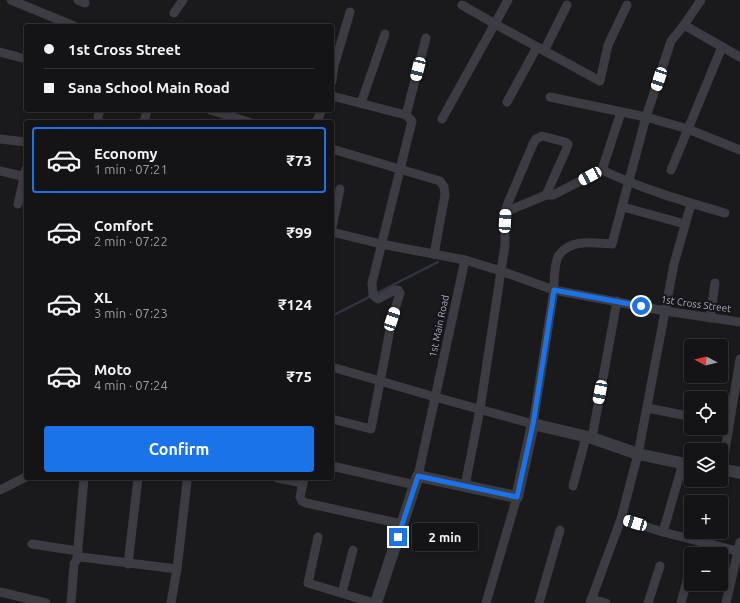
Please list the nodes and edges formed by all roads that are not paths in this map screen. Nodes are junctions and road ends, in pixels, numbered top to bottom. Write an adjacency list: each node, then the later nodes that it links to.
1 (10, 0): 11 (street)
2 (183, 0): 10 (street)
3 (508, 0): 12 (street)
4 (619, 0): 6 (street)
5 (700, 0): 13 (street)
6 (628, 3): 17 (street)
7 (462, 4): 12 (street)
8 (567, 5): 17 (street)
9 (350, 12): 21 (street)
10 (174, 13)
11 (69, 24)
12 (495, 24): 17 (street); 31 (street)
13 (684, 25): 16 (street); 30 (street)
14 (385, 34): 25 (street)
15 (426, 38): 29 (street)
16 (722, 47): 19 (street); 33 (street)
17 (541, 49): 24 (street)
18 (0, 52): 20 (street)
19 (740, 56)
20 (24, 58)
21 (334, 66)
22 (334, 96): 25 (street)
23 (550, 97): 27 (street)
24 (507, 102)
25 (361, 103): 29 (street)
26 (222, 112): 28 (street)
27 (621, 112): 30 (street); 39 (street)
28 (235, 114): 32 (street)
29 (406, 115): 38 (street)
30 (646, 117): 33 (street); 44 (street)
31 (442, 119)
32 (246, 120)
33 (688, 129): 37 (street); 40 (street)
34 (0, 139): 35 (street)
35 (24, 142)
36 (334, 150): 38 (street)
37 (740, 150)
38 (401, 169): 55 (street); 56 (street)
39 (602, 170): 44 (street); 46 (street)
40 (671, 170)
41 (0, 171): 42 (street)
42 (24, 175)
43 (24, 179): 47 (street)
44 (629, 183): 48 (street); 49 (street)
45 (340, 189): 52 (street)
46 (546, 195): 50 (street); 50 (street)
47 (18, 204)
48 (691, 204): 51 (street); 53 (street)
49 (623, 207): 53 (street); 60 (street)
50 (505, 212): 58 (street)
51 (725, 213)
52 (334, 218)
53 (685, 224): 62 (street)
54 (334, 232): 55 (street, 1st Cross Street)
55 (381, 244): 56 (street, 1st Cross Street); 67 (street)
56 (434, 254): 57 (street, 1st Cross Street)
57 (465, 260): 58 (street, 1st Cross Street); 68 (street, 1st Main Road)
58 (501, 271): 60 (street, 1st Cross Street); 70 (street)
59 (715, 283): 63 (street)
60 (554, 290): 61 (street, 1st Cross Street); 73 (street)
61 (617, 301): 62 (street, 1st Cross Street); 74 (street)
62 (665, 312): 63 (street, 1st Cross Street); 69 (street)
63 (710, 318): 64 (street, 1st Cross Street)
64 (740, 322)
65 (740, 359): 75 (street)
66 (334, 368): 67 (street)
67 (380, 381): 68 (street); 72 (street)
68 (435, 397): 70 (street); 86 (street, 1st Main Road)
69 (647, 408): 71 (street); 76 (street)
70 (480, 409): 73 (street); 88 (street)
71 (684, 415)
72 (334, 420)
73 (533, 424): 74 (street); 91 (street)
74 (589, 437): 76 (street); 89 (street)
75 (726, 443)
76 (638, 454): 77 (street); 92 (street)
77 (684, 463)
78 (334, 466): 86 (street)
79 (728, 470): 81 (street)
80 (684, 472): 95 (street)
81 (740, 473)
82 (24, 478): 90 (street)
83 (84, 480): 100 (street)
84 (138, 480): 101 (street)
85 (304, 481): 93 (street)
86 (417, 481): 88 (street); 93 (street)
87 (187, 482): 103 (street)
88 (465, 486): 91 (street)
89 (573, 486)
90 (0, 490)
91 (517, 497): 112 (street)
92 (621, 519): 95 (street); 107 (street)
93 (402, 524): 111 (street)
94 (560, 530): 113 (street)
95 (663, 532): 98 (street)
96 (318, 537): 106 (street)
97 (32, 544): 100 (street)
98 (739, 548): 117 (street)
99 (354, 550): 106 (street)
100 (77, 555): 101 (street); 109 (street)
101 (128, 564): 103 (street)
102 (660, 566): 115 (street)
103 (178, 569): 110 (street)
104 (684, 591): 116 (street)
105 (0, 592): 108 (street)
106 (342, 593): 111 (street)
107 (591, 601): 114 (street)
108 (46, 603)
109 (71, 603)
110 (172, 603)
111 (375, 603)
112 (486, 603)
113 (539, 603)
114 (606, 603)
115 (648, 603)
116 (681, 603)
117 (726, 603)

